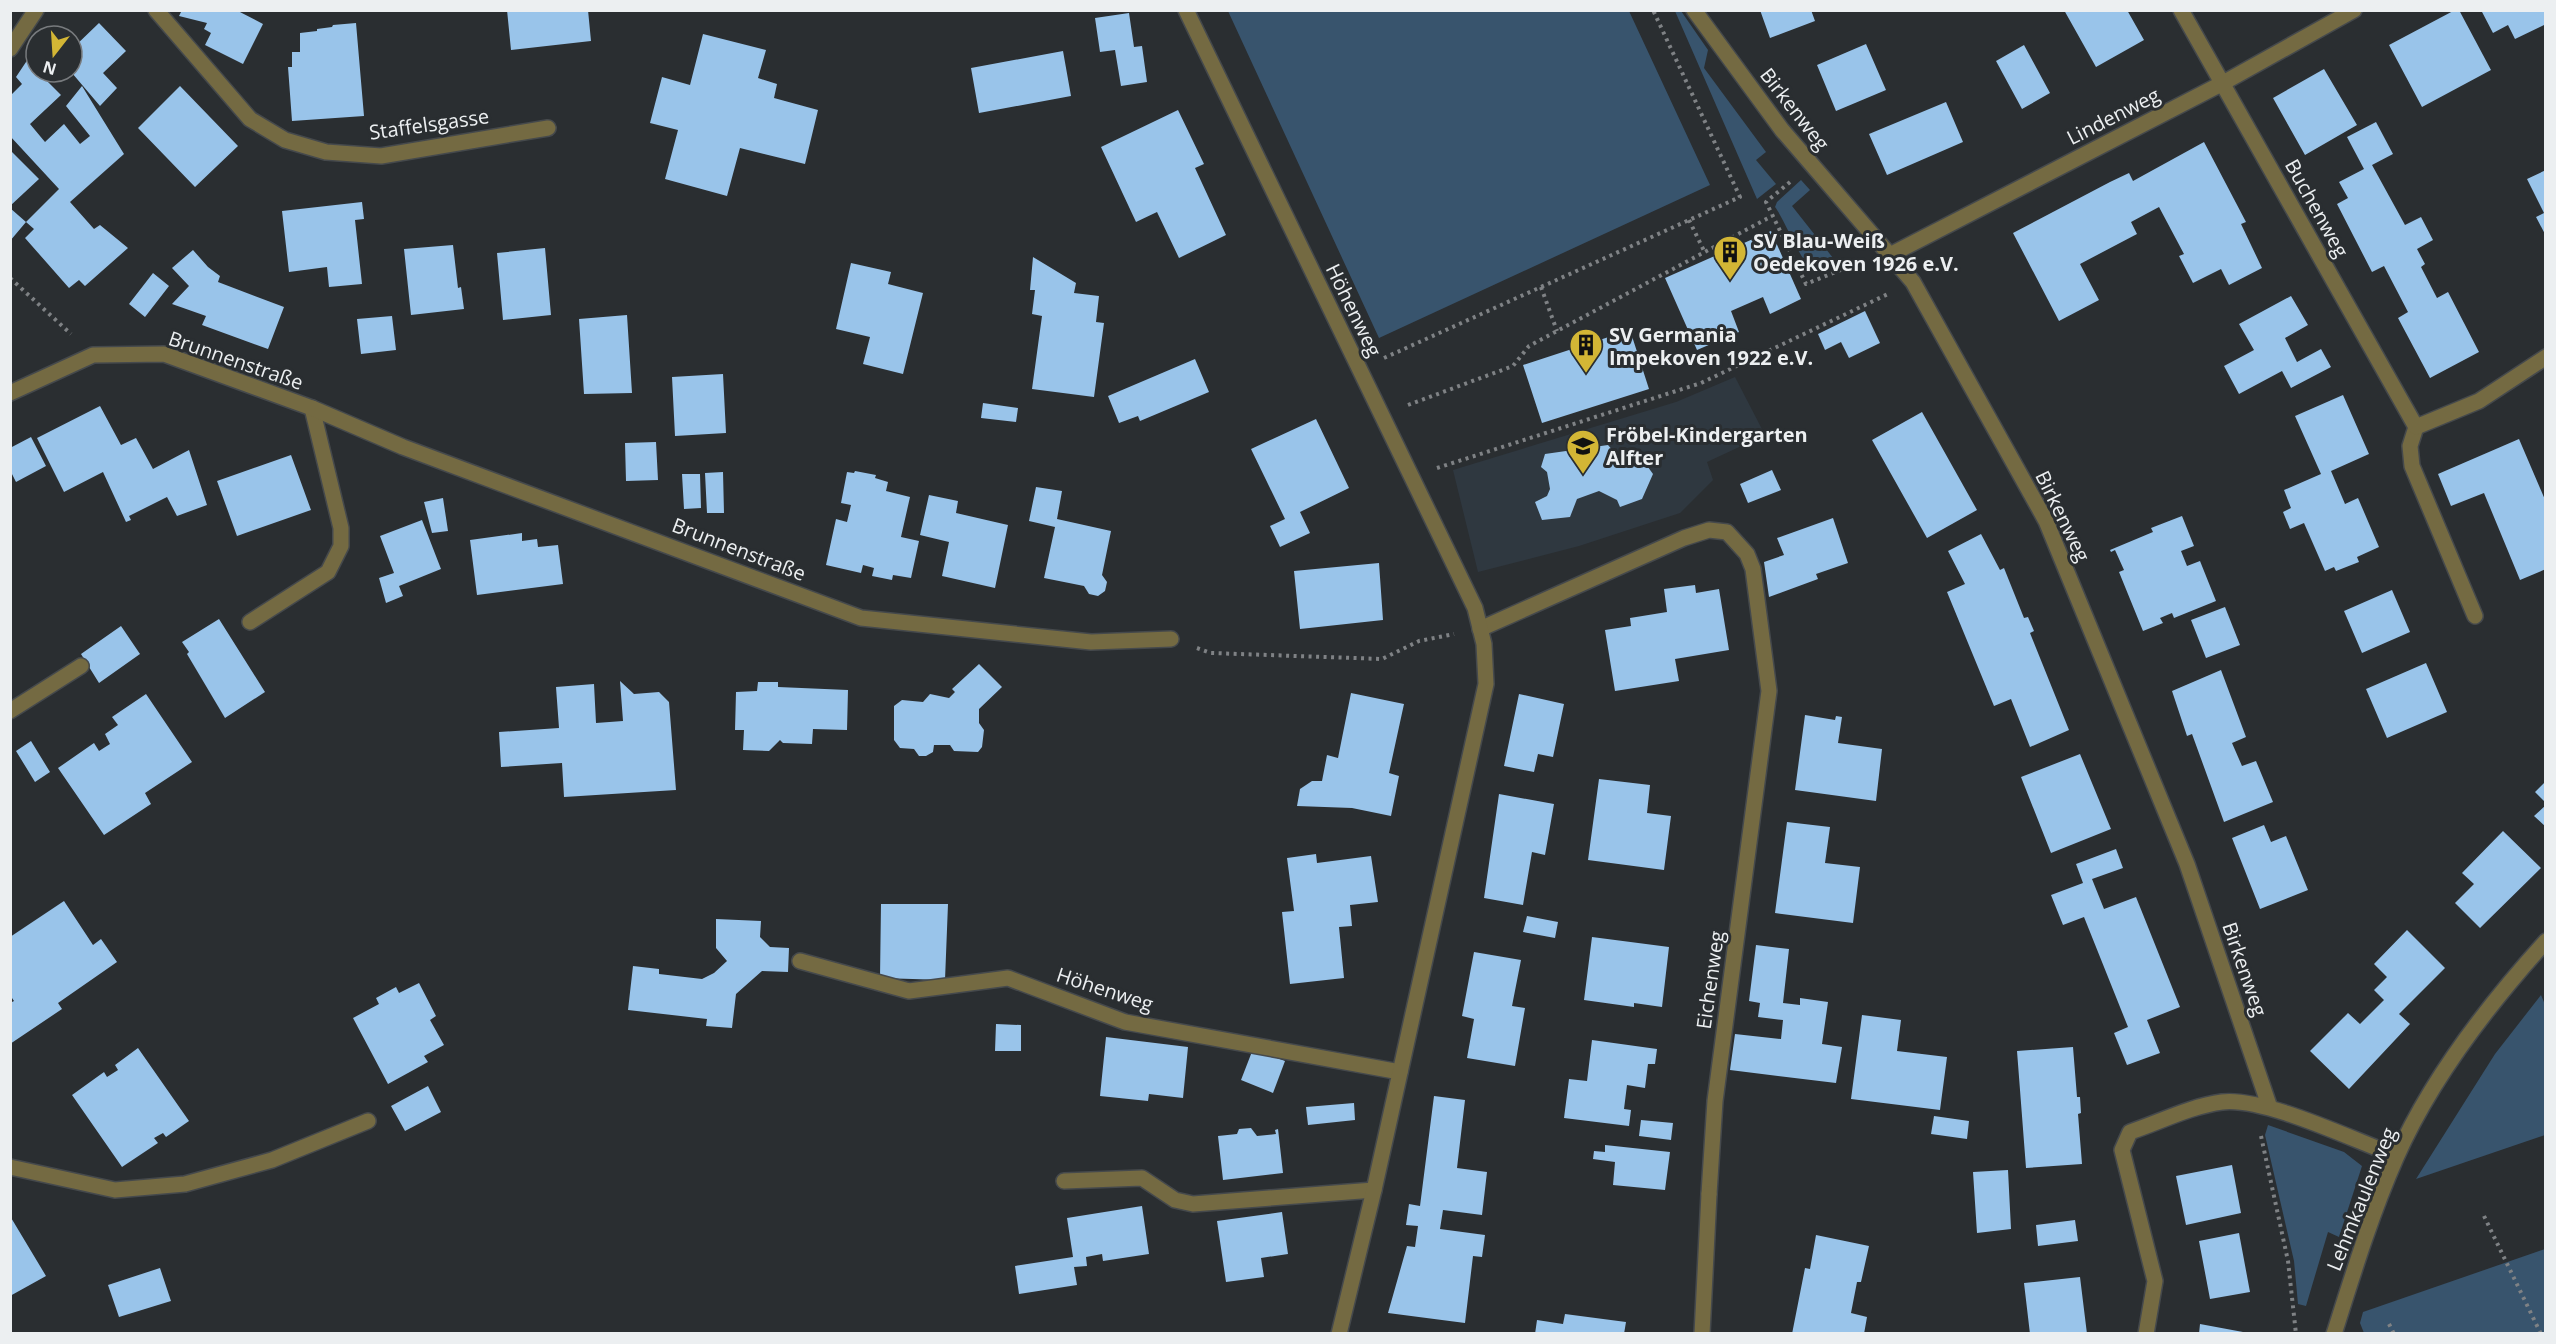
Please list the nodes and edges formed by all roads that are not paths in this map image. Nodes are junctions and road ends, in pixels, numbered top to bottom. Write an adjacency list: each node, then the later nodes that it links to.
1 (36, 10): 7 (street)
2 (156, 10): 9 (street, Staffelsgasse)
3 (1186, 10): 17 (street, Höhenweg)
4 (1694, 10): 10 (street, Birkenweg)
5 (2181, 10): 8 (street, Buchenweg)
6 (2354, 10): 8 (street, Lindenweg)
7 (10, 49)
8 (2223, 83): 10 (street, Lindenweg); 14 (street, Buchenweg)
9 (548, 128)
10 (1890, 255): 24 (street, Birkenweg)
11 (2546, 357): 14 (street)
12 (10, 393): 13 (street, Brunnenstraße)
13 (312, 408): 16 (street, Brunnenstraße); 18 (street, Brunnenstraße)
14 (2416, 427): 15 (street)
15 (2475, 616)
16 (250, 622)
17 (1480, 629): 23 (street, Höhenweg); 31 (street, Eichenweg)
18 (1171, 639)
19 (81, 666): 20 (street)
20 (10, 711)
21 (2546, 941): 26 (street, Lehmkaulenweg)
22 (800, 961): 23 (street, Höhenweg)
23 (1400, 1072): 29 (street, Höhenweg)
24 (2270, 1108): 26 (street); 32 (street)
25 (368, 1121): 27 (street)
26 (2397, 1156): 33 (street, Lehmkaulenweg)
27 (10, 1167)
28 (1064, 1181): 29 (street)
29 (1374, 1190): 30 (street, Höhenweg)
30 (1339, 1334)
31 (1702, 1334)
32 (2146, 1334)
33 (2334, 1334)

